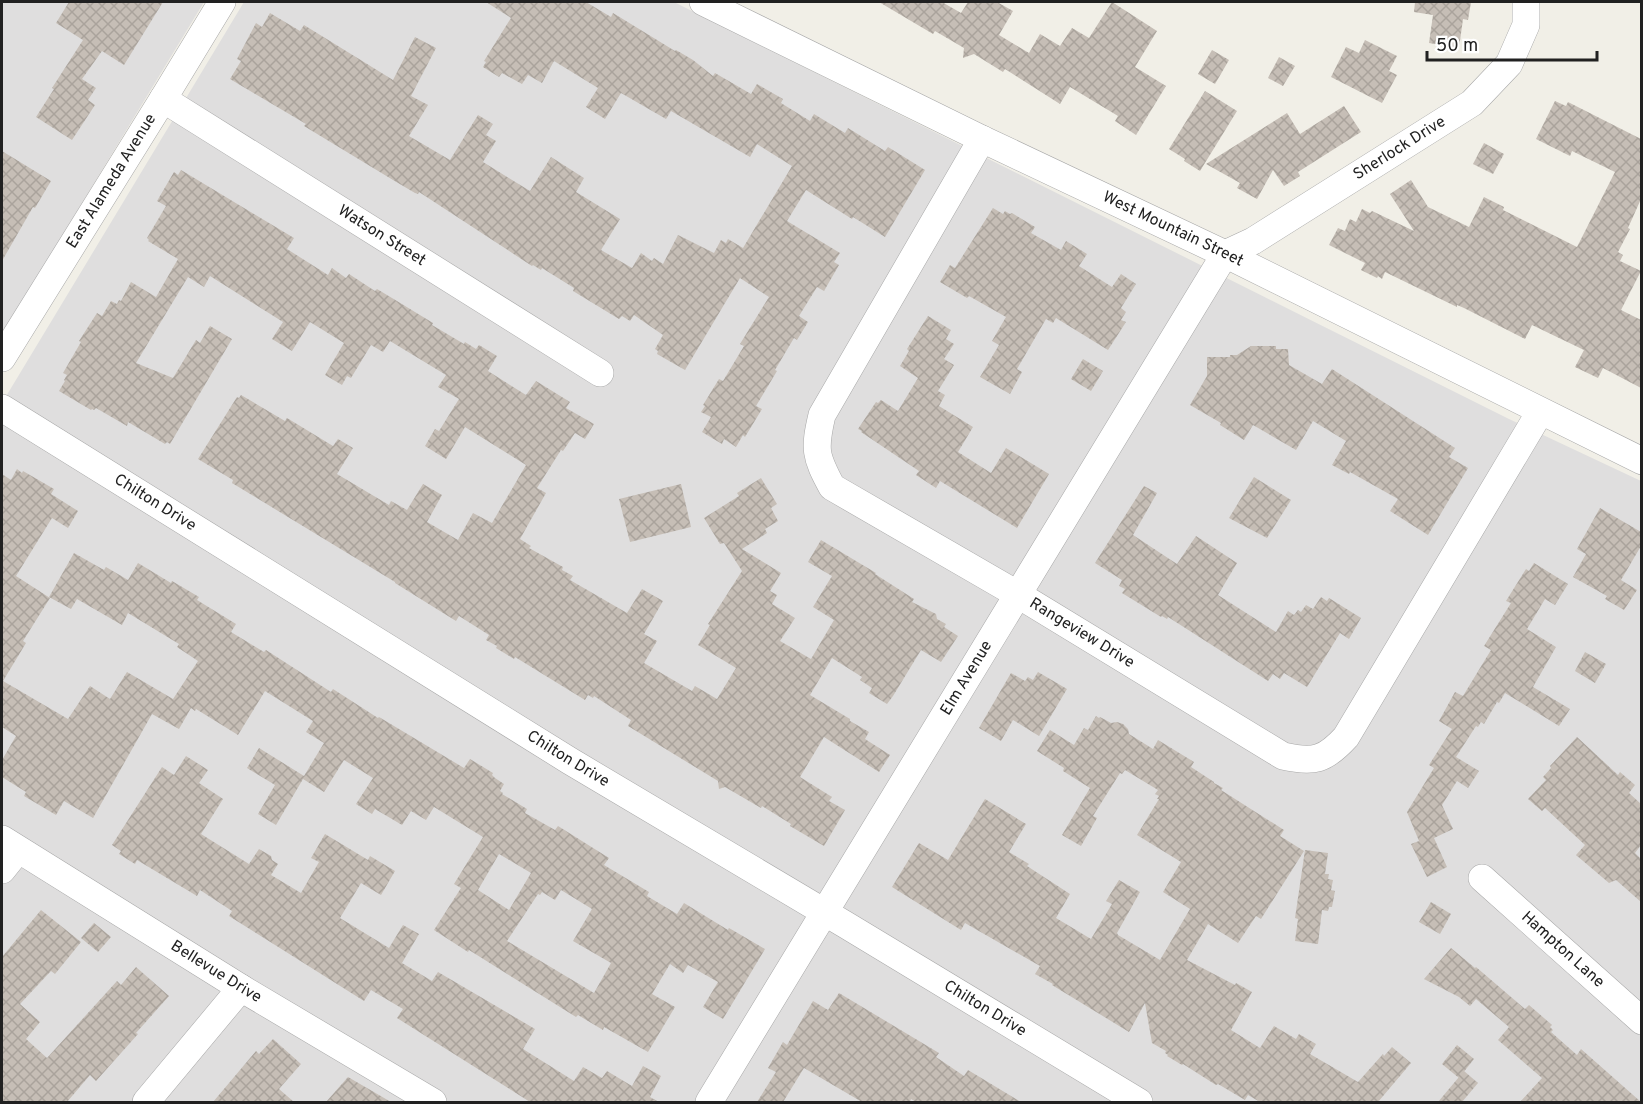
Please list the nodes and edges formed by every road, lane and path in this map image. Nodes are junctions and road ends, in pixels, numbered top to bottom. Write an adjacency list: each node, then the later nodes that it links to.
1 (222, 2): 4 (street, East Alameda Avenue)
2 (703, 2): 5 (street, West Mountain Street)
3 (1526, 2): 6 (street, Sherlock Drive)
4 (163, 99): 7 (street, East Alameda Avenue); 8 (street, Watson Street)
5 (982, 139): 6 (street, West Mountain Street); 12 (street, Rangeview Drive)
6 (1225, 254): 10 (street, West Mountain Street); 12 (street, Elm Avenue)
7 (2, 358)
8 (600, 374)
9 (2, 408): 15 (street, Chilton Drive)
10 (1540, 412): 11 (street, West Mountain Street); 12 (street, Rangeview Drive)
11 (1641, 461)
12 (1017, 594): 15 (street, Elm Avenue)
13 (7, 853): 16 (street, Bellevue Drive)
14 (1482, 879): 17 (street, Hampton Lane)
15 (825, 913): 20 (street, Elm Avenue); 21 (street, Chilton Drive)
16 (241, 988): 18 (street); 19 (street, Bellevue Drive)
17 (1641, 1021)
18 (146, 1102)
19 (433, 1102)
20 (709, 1102)
21 (1139, 1102)

